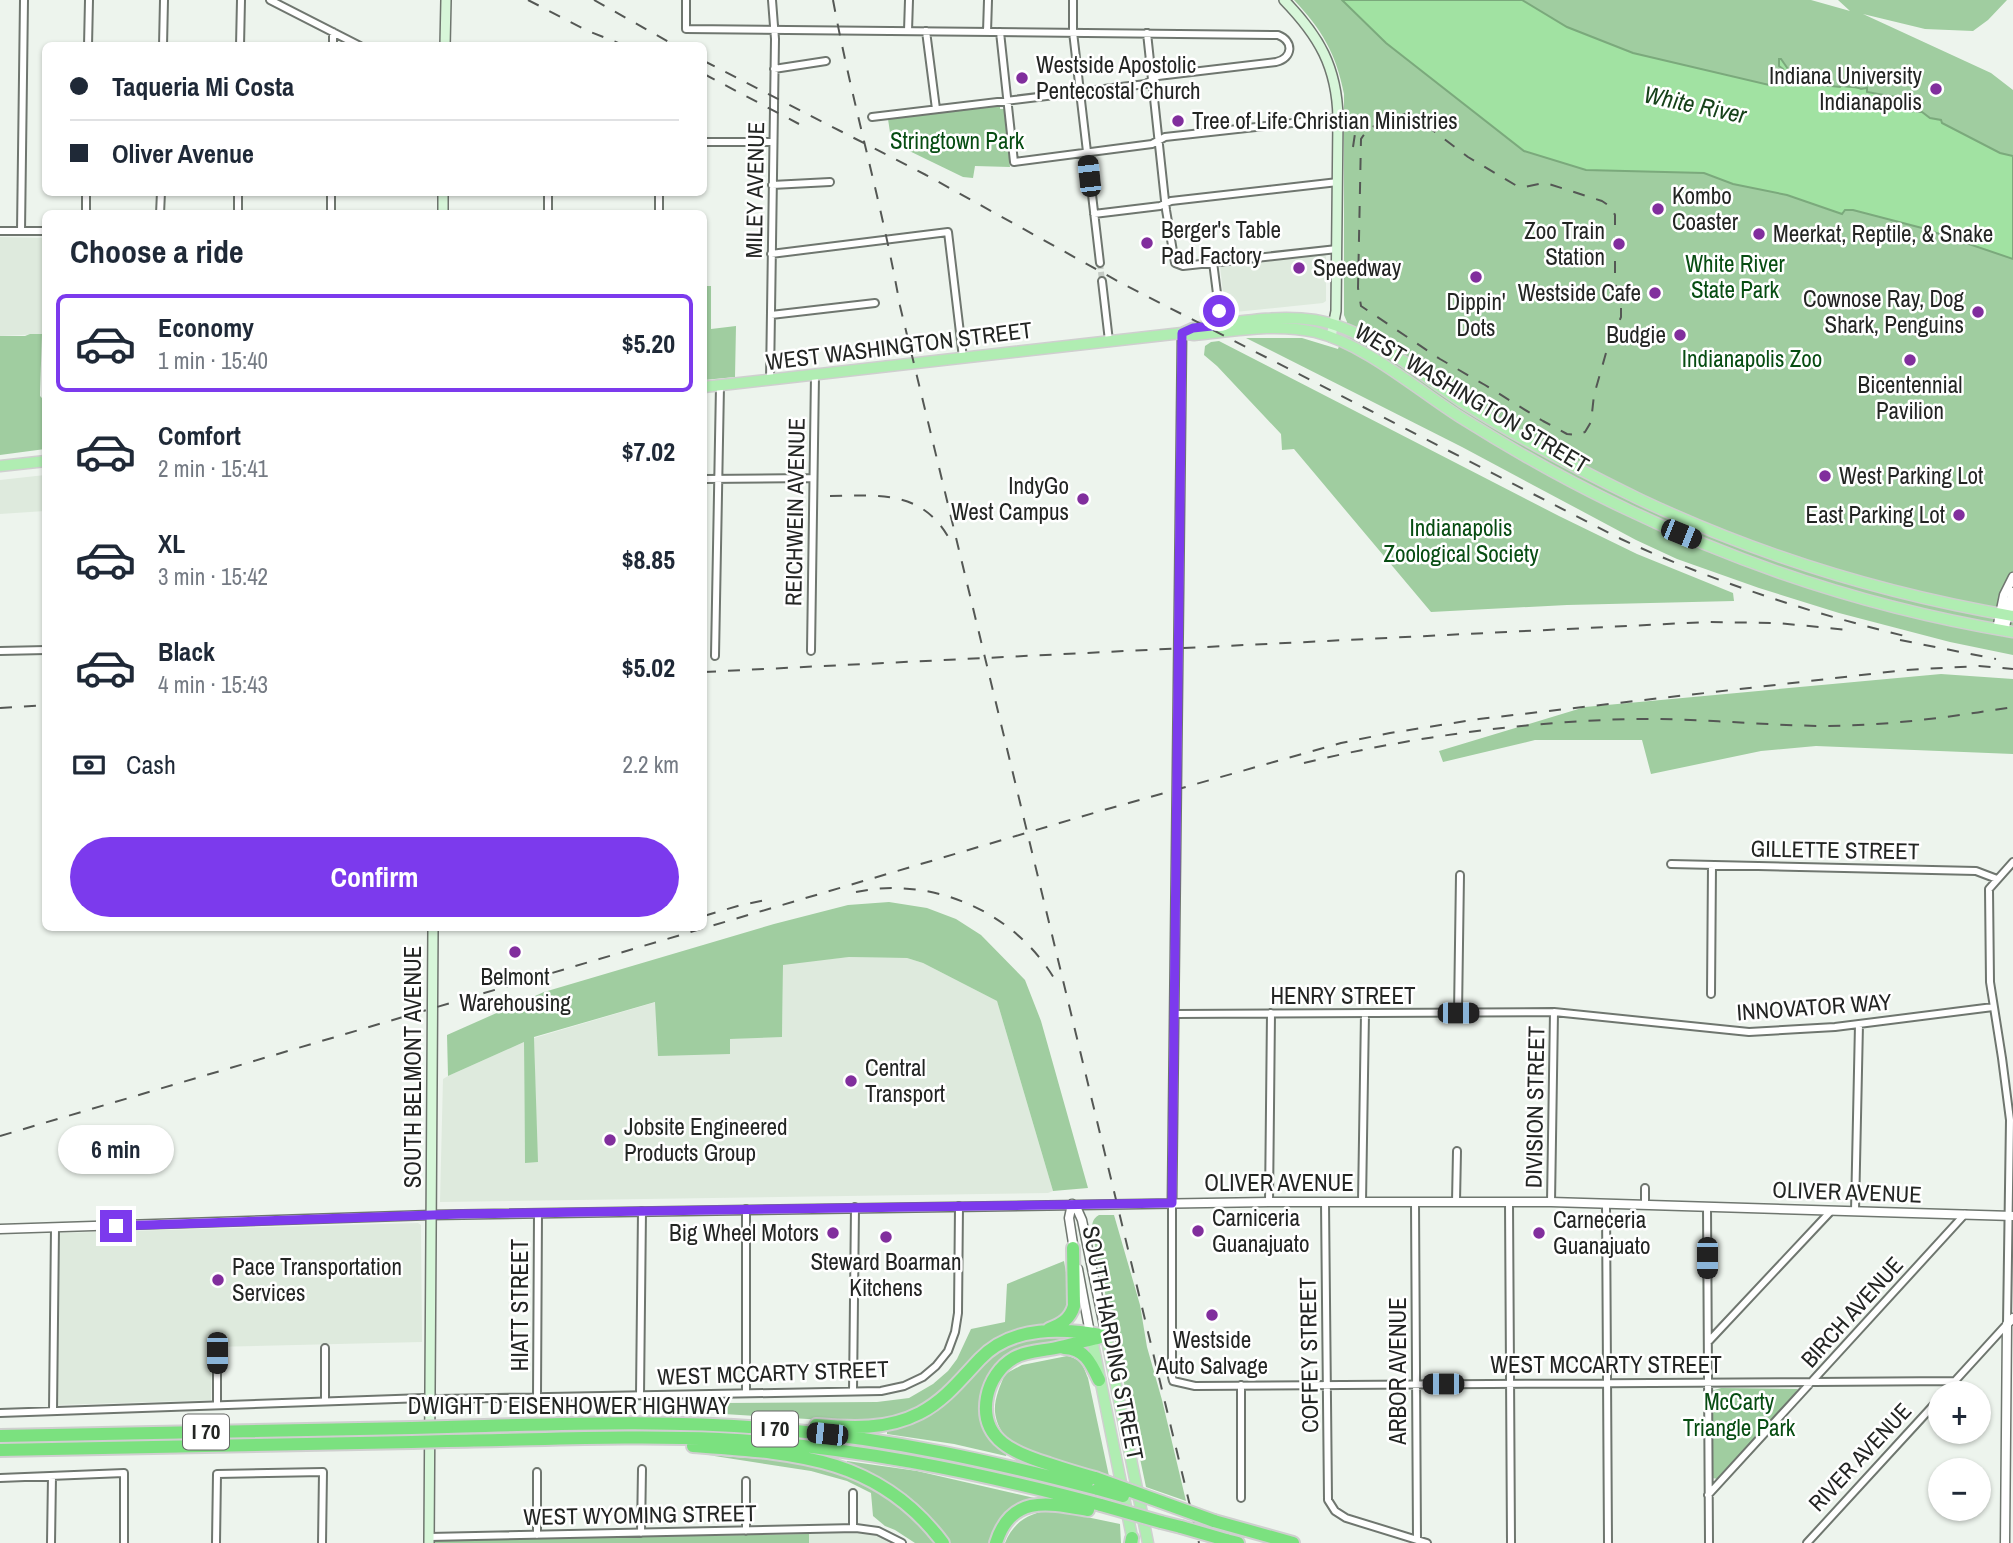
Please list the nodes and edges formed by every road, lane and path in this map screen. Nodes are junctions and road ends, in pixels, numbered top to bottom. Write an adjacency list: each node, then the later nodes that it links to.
1 (24, 0): 45 (street)
2 (89, 0): 21 (street)
3 (164, 0): 22 (street)
4 (241, 0): 23 (street)
5 (270, 0): 16 (street)
6 (446, 0): 26 (main road)
7 (686, 0): 13 (street)
8 (772, 0): 13 (street, MILEY AVENUE)
9 (909, 0): 14 (street)
10 (988, 0): 17 (street)
11 (1073, 0): 19 (street)
12 (1284, 0): 34 (main road)
13 (773, 30): 14 (street); 28 (street, MILEY AVENUE)
14 (908, 31): 15 (street)
15 (926, 31): 17 (street); 32 (street)
16 (333, 32): 24 (street); 25 (street)
17 (987, 32): 18 (street)
18 (1000, 32): 19 (street); 31 (street)
19 (1073, 32): 20 (street); 30 (street)
20 (1147, 33): 29 (street); 29 (street)
21 (88, 42)
22 (163, 42)
23 (240, 42)
24 (333, 42)
25 (352, 42)
26 (445, 42)
27 (826, 61): 28 (street)
28 (774, 69): 37 (street, MILEY AVENUE)
29 (1152, 80): 30 (street); 35 (street)
30 (1080, 91): 31 (street); 38 (street)
31 (1007, 100): 32 (street); 38 (street)
32 (936, 109): 33 (street)
33 (872, 117)
34 (1338, 118): 35 (street); 40 (main road)
35 (1159, 141): 38 (street); 42 (street)
36 (707, 142): 37 (street)
37 (773, 142): 41 (street, MILEY AVENUE)
38 (1087, 153): 43 (street)
39 (830, 182): 41 (street)
40 (1338, 182): 42 (street); 47 (main road)
41 (772, 185): 48 (street, MILEY AVENUE)
42 (1166, 203): 43 (street); 49 (street)
43 (1094, 214): 50 (street)
44 (0, 231): 45 (street)
45 (21, 231): 46 (street)
46 (42, 232)
47 (1337, 249): 49 (street); 55 (main road)
48 (771, 254): 53 (street, MILEY AVENUE); 59 (street)
49 (1213, 262): 54 (street)
50 (1100, 263)
51 (1102, 281): 58 (street)
52 (875, 303): 53 (street)
53 (771, 315): 61 (street, MILEY AVENUE)
54 (1221, 325): 55 (main road, WEST WASHINGTON STREET); 56 (main road, WEST WASHINGTON STREET)
55 (1334, 325): 57 (main road); 71 (main road, WEST WASHINGTON STREET)
56 (1182, 333): 57 (main road, WEST WASHINGTON STREET); 58 (main road, WEST WASHINGTON STREET); 89 (street)
57 (1331, 337): 72 (main road, WEST WASHINGTON STREET)
58 (1109, 341): 59 (main road, WEST WASHINGTON STREET)
59 (963, 358): 60 (main road, WEST WASHINGTON STREET)
60 (815, 375): 61 (main road, WEST WASHINGTON STREET); 66 (street, REICHWEIN AVENUE)
61 (769, 380): 62 (main road, WEST WASHINGTON STREET)
62 (720, 386): 63 (main road, WEST WASHINGTON STREET); 67 (street)
63 (707, 387)
64 (42, 461): 65 (main road)
65 (0, 466)
66 (813, 478): 67 (street); 74 (street, REICHWEIN AVENUE)
67 (718, 479): 68 (street); 76 (street)
68 (707, 480)
69 (2013, 577): 71 (street)
70 (2013, 592): 71 (street)
71 (2007, 615): 72 (street)
72 (2005, 630)
73 (42, 650): 75 (street)
74 (811, 650)
75 (0, 651)
76 (715, 656)
77 (2013, 862): 81 (street)
78 (1671, 864): 79 (street, GILLETTE STREET)
79 (1712, 865): 81 (street, GILLETTE STREET); 83 (street)
80 (1460, 875): 88 (street)
81 (1997, 879): 84 (street)
82 (433, 931): 114 (main road, SOUTH BELMONT AVENUE)
83 (1711, 994)
84 (1993, 1007): 90 (street, INNOVATOR WAY); 112 (street)
85 (1553, 1012): 88 (street, HENRY STREET); 90 (street, INNOVATOR WAY); 99 (street, DIVISION STREET)
86 (1271, 1013): 87 (street, HENRY STREET); 89 (street, HENRY STREET); 93 (street)
87 (1365, 1013): 88 (street, HENRY STREET); 95 (street)
88 (1458, 1013)
89 (1175, 1014): 100 (street)
90 (1859, 1024): 110 (street)
91 (1457, 1151): 97 (street)
92 (1645, 1188): 103 (street)
93 (1269, 1202): 94 (street, OLIVER AVENUE); 100 (street, OLIVER AVENUE)
94 (1325, 1202): 95 (street, OLIVER AVENUE); 135 (street, COFFEY STREET)
95 (1362, 1202): 96 (street, OLIVER AVENUE)
96 (1415, 1202): 97 (street, OLIVER AVENUE); 132 (street, ARBOR AVENUE)
97 (1456, 1202): 98 (street, OLIVER AVENUE)
98 (1509, 1202): 99 (street, OLIVER AVENUE); 133 (street, DIVISION STREET)
99 (1551, 1202): 101 (street, OLIVER AVENUE)
100 (1172, 1203): 102 (street, OLIVER AVENUE); 134 (street, WEST MCCARTY STREET)
101 (1606, 1204): 103 (street, OLIVER AVENUE); 131 (street)
102 (1072, 1205): 104 (street, OLIVER AVENUE); 117 (street, SOUTH HARDING STREET); 121 (street, SOUTH HARDING STREET)
103 (1645, 1205): 106 (street, OLIVER AVENUE)
104 (959, 1206): 105 (street, OLIVER AVENUE); 136 (street, WEST MCCARTY STREET)
105 (855, 1207): 107 (street, OLIVER AVENUE); 136 (street)
106 (1707, 1207): 108 (street, OLIVER AVENUE); 122 (street)
107 (746, 1209): 109 (street, OLIVER AVENUE); 137 (street)
108 (1831, 1210): 110 (street, OLIVER AVENUE); 122 (street)
109 (642, 1211): 111 (street, OLIVER AVENUE); 138 (street)
110 (1855, 1211): 113 (street, OLIVER AVENUE)
111 (538, 1213): 114 (street, OLIVER AVENUE); 139 (street, HIATT STREET)
112 (2010, 1213): 113 (street, OLIVER AVENUE); 118 (street)
113 (1965, 1214): 130 (street, BIRCH AVENUE)
114 (431, 1215): 115 (street, OLIVER AVENUE); 140 (main road, SOUTH BELMONT AVENUE)
115 (55, 1228): 116 (street, OLIVER AVENUE); 144 (street)
116 (0, 1229)
117 (1073, 1248): 119 (highway); 120 (street, SOUTH HARDING STREET)
118 (2010, 1321): 128 (street, RIVER AVENUE); 182 (street)
119 (1044, 1331): 120 (highway); 146 (highway)
120 (1091, 1336): 121 (highway); 124 (highway); 126 (main road, SOUTH HARDING STREET)
121 (1106, 1336): 175 (main road, SOUTH HARDING STREET)
122 (1708, 1342): 129 (street)
123 (326, 1348): 141 (street)
124 (1056, 1348): 126 (highway); 155 (highway)
125 (217, 1353): 142 (street)
126 (1099, 1380): 166 (main road, SOUTH HARDING STREET)
127 (1928, 1381): 130 (street, WEST MCCARTY STREET)
128 (1956, 1381)
129 (1708, 1382): 130 (street, WEST MCCARTY STREET); 131 (street, WEST MCCARTY STREET); 157 (street)
130 (1812, 1382): 157 (street, BIRCH AVENUE)
131 (1607, 1383): 133 (street, WEST MCCARTY STREET); 179 (street)
132 (1416, 1384): 133 (street, WEST MCCARTY STREET); 135 (street, WEST MCCARTY STREET); 165 (street, ARBOR AVENUE)
133 (1510, 1384): 178 (street, DIVISION STREET)
134 (1241, 1385): 135 (street, WEST MCCARTY STREET); 158 (street)
135 (1327, 1385): 165 (street, COFFEY STREET)
136 (853, 1391): 137 (street, WEST MCCARTY STREET)
137 (746, 1393): 138 (street, WEST MCCARTY STREET)
138 (640, 1395): 139 (street, WEST MCCARTY STREET)
139 (537, 1397): 140 (street, WEST MCCARTY STREET)
140 (431, 1399): 141 (street, WEST MCCARTY STREET); 164 (main road, SOUTH BELMONT AVENUE)
141 (325, 1401): 142 (street, WEST MCCARTY STREET)
142 (217, 1405): 144 (street, WEST MCCARTY STREET)
143 (1928, 1410): 181 (street, RIVER AVENUE)
144 (53, 1411): 145 (street, WEST MCCARTY STREET)
145 (0, 1413)
146 (686, 1424): 147 (highway, DWIGHT D EISENHOWER HIGHWAY / I 70, bridge); 155 (highway, DWIGHT D EISENHOWER HIGHWAY / I 70)
147 (0, 1436)
148 (538, 1440): 149 (highway, DWIGHT D EISENHOWER HIGHWAY / I 70, bridge); 159 (highway, DWIGHT D EISENHOWER HIGHWAY / I 70); 173 (highway)
149 (0, 1450)
150 (642, 1469): 162 (street)
151 (537, 1472): 163 (street)
152 (52, 1476): 153 (street); 168 (street); 169 (street)
153 (0, 1478)
154 (746, 1481): 161 (street)
155 (1097, 1484): 176 (highway, DWIGHT D EISENHOWER HIGHWAY / I 70, bridge)
156 (853, 1493): 160 (street)
157 (1708, 1496): 180 (street)
158 (1241, 1498)
159 (1101, 1509): 167 (highway, bridge); 174 (highway)
160 (853, 1528): 161 (street, WEST WYOMING STREET); 172 (street, WEST WYOMING STREET)
161 (746, 1531): 162 (street, WEST WYOMING STREET)
162 (641, 1533): 163 (street, WEST WYOMING STREET)
163 (537, 1535): 164 (street, WEST WYOMING STREET)
164 (429, 1540)
165 (1417, 1540): 177 (street)
166 (1132, 1541)
167 (1232, 1541)
168 (51, 1543)
169 (124, 1543)
170 (216, 1543): 171 (street)
171 (322, 1543)
172 (902, 1543)
173 (943, 1543)
174 (996, 1543)
175 (1147, 1543)
176 (1293, 1543)
177 (1427, 1543)
178 (1511, 1543)
179 (1608, 1543)
180 (1709, 1543)
181 (1807, 1543)
182 (2004, 1543)

